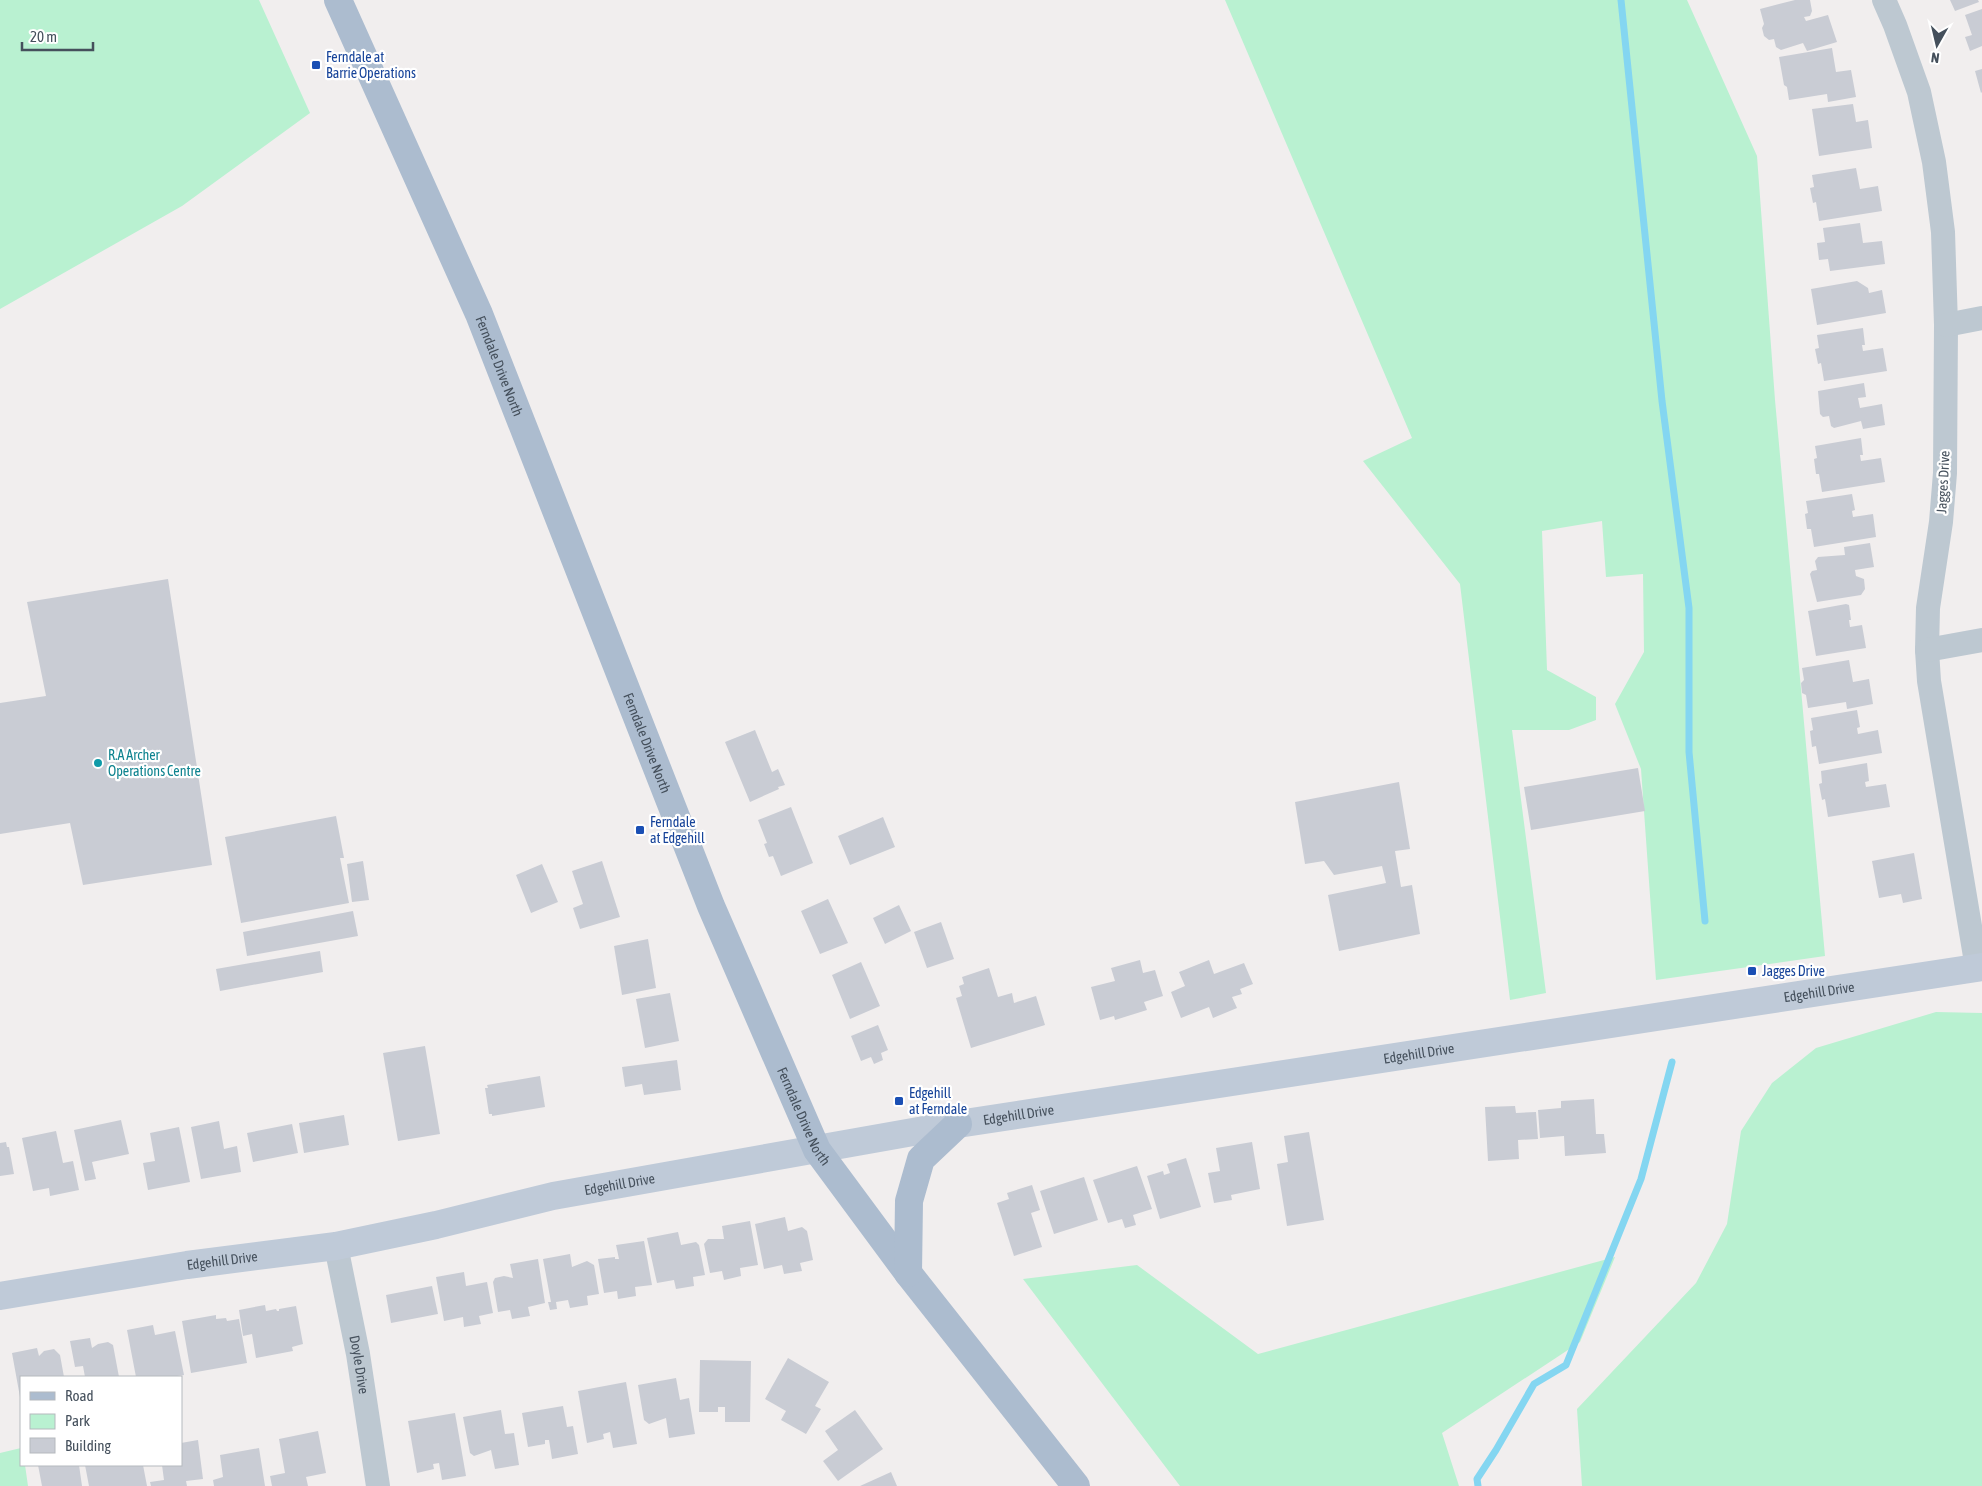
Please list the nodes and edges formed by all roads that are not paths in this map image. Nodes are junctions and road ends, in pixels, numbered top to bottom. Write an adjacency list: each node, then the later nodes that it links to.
1 (338, 0): 9 (main road, Ferndale Drive North)
2 (1884, 0): 4 (street, Jagges Drive)
3 (1982, 318): 4 (street)
4 (1946, 325): 6 (street, Jagges Drive)
5 (1982, 640): 6 (street)
6 (1926, 650): 7 (street, Jagges Drive)
7 (1979, 967): 8 (street, Edgehill Drive)
8 (958, 1124): 9 (street, Edgehill Drive); 11 (main road)
9 (817, 1150): 10 (street, Edgehill Drive); 11 (main road, Ferndale Drive North)
10 (336, 1246): 12 (street, Edgehill Drive); 13 (street, Doyle Drive)
11 (908, 1273): 14 (main road, Ferndale Drive North)
12 (0, 1296)
13 (378, 1486)
14 (1076, 1486)

